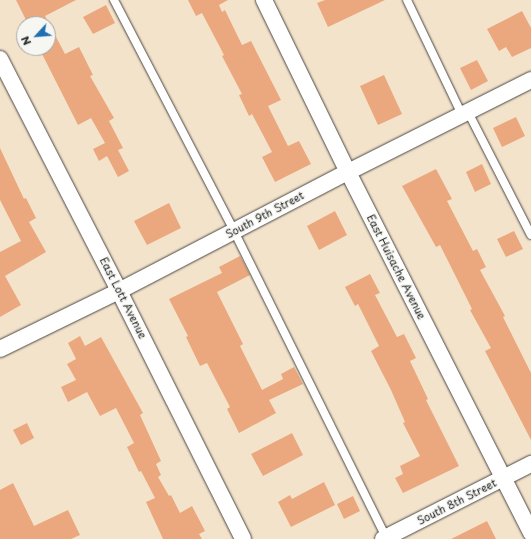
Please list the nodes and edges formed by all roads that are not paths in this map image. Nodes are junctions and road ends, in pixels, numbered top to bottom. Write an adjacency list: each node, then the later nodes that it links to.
1 (114, 0): 8 (lane)
2 (264, 0): 7 (street, East Huisache Avenue)
3 (407, 0): 6 (lane)
4 (0, 59): 10 (street, East Lott Avenue)
5 (531, 80): 6 (street, South 9th Street)
6 (465, 113): 7 (street, South 9th Street); 9 (lane)
7 (348, 172): 8 (street, South 9th Street); 13 (street, East Huisache Avenue)
8 (234, 231): 10 (street, South 9th Street); 15 (lane)
9 (531, 235)
10 (119, 291): 11 (street, South 9th Street); 16 (street, East Lott Avenue)
11 (0, 349)
12 (531, 464): 13 (street, South 8th Street)
13 (503, 478): 14 (street, East Huisache Avenue); 15 (street, South 8th Street)
14 (531, 533)
15 (385, 538)
16 (243, 539)

